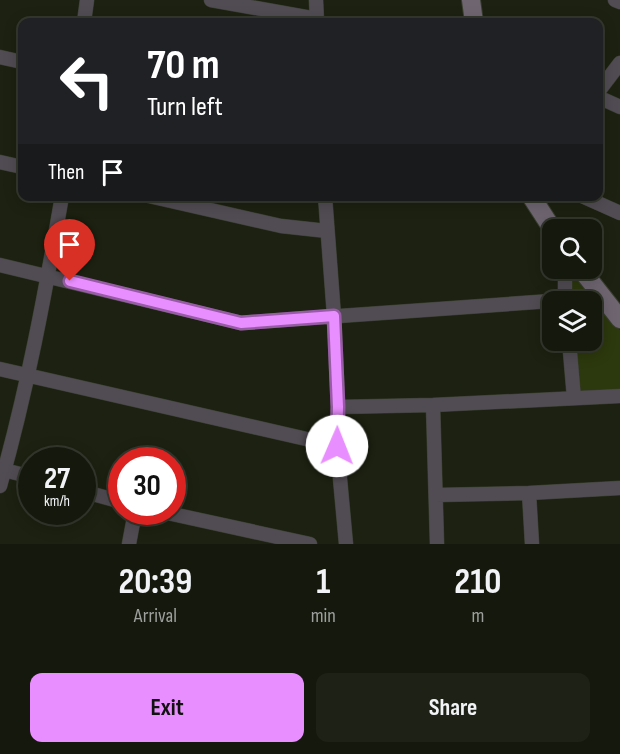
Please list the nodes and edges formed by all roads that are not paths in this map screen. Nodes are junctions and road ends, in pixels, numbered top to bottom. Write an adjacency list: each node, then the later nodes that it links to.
1 (87, 0): 7 (street)
2 (211, 0): 8 (street)
3 (316, 0): 9 (street)
4 (471, 0): 10 (main road)
5 (615, 0): 6 (street)
6 (620, 2)
7 (85, 18)
8 (302, 18)
9 (317, 18)
10 (473, 18)
11 (0, 57): 12 (street)
12 (18, 61)
13 (620, 63): 14 (street)
14 (603, 85)
15 (603, 99): 16 (street)
16 (620, 106)
17 (0, 162): 18 (street)
18 (18, 166)
19 (61, 201): 28 (street)
20 (171, 201): 26 (street)
21 (325, 201): 26 (street)
22 (537, 201): 25 (main road)
23 (593, 201): 24 (street)
24 (620, 213)
25 (547, 219)
26 (327, 231): 31 (street)
27 (0, 265): 28 (street)
28 (49, 276): 31 (street); 35 (street)
29 (589, 279): 32 (main road)
30 (542, 302): 31 (street)
31 (334, 316): 39 (street)
32 (620, 319)
33 (570, 351): 37 (street)
34 (0, 369): 35 (street)
35 (28, 375): 40 (street); 41 (street)
36 (620, 396): 37 (street)
37 (574, 398): 38 (street)
38 (433, 405): 39 (street); 46 (street)
39 (338, 407): 40 (street)
40 (337, 446): 51 (street)
41 (2, 469): 42 (street); 43 (street)
42 (18, 473)
43 (0, 486)
44 (620, 489): 45 (street)
45 (529, 493): 46 (street); 53 (street)
46 (436, 495): 52 (street)
47 (186, 517): 50 (street)
48 (133, 525): 49 (street)
49 (129, 544)
50 (310, 544)
51 (346, 544)
52 (437, 544)
53 (532, 544)

